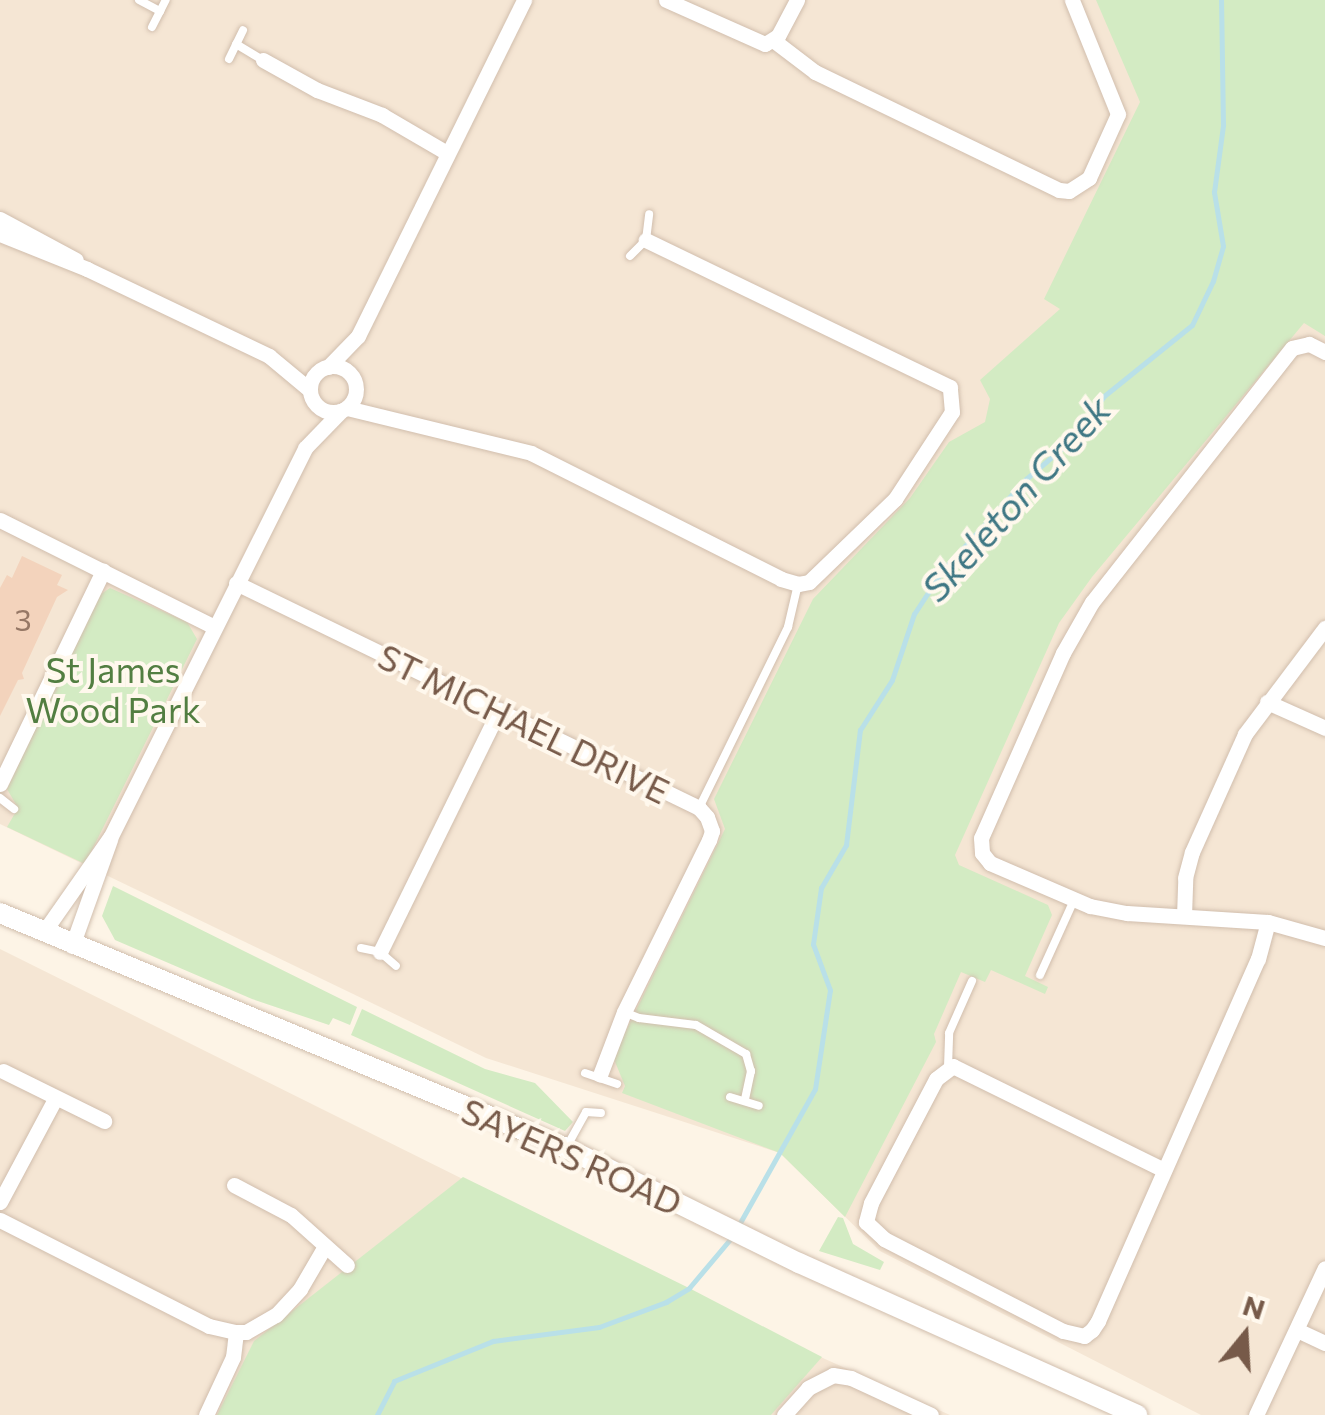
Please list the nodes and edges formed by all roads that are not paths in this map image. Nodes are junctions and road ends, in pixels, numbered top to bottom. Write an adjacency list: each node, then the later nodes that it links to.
1 (139, 0): 7 (lane)
2 (166, 0): 7 (lane)
3 (524, 0): 14 (street)
4 (666, 0): 10 (street)
5 (796, 0): 10 (street)
6 (1072, 0): 10 (street)
7 (160, 11): 8 (lane)
8 (152, 27)
9 (244, 30): 11 (lane)
10 (773, 40)
11 (236, 44): 12 (lane); 13 (lane)
12 (228, 60)
13 (263, 60): 14 (street)
14 (448, 153): 21 (street)
15 (649, 214): 18 (lane)
16 (0, 219): 20 (street)
17 (0, 234): 20 (street)
18 (646, 240): 19 (lane); 33 (street)
19 (630, 256)
20 (88, 269): 23 (street)
21 (358, 336): 24 (street); 25 (street)
22 (1325, 352): 44 (street)
23 (268, 356): 24 (street); 26 (street)
24 (325, 368): 25 (street); 26 (street)
25 (355, 383): 27 (street); 28 (street)
26 (310, 393): 27 (street); 29 (street)
27 (344, 409): 28 (street); 29 (street)
28 (389, 416): 33 (street)
29 (305, 448): 32 (street)
30 (0, 520): 31 (street)
31 (103, 571): 34 (street); 39 (street)
32 (236, 583): 34 (street); 37 (street, ST MICHAEL DRIVE)
33 (798, 584): 41 (lane, ST MICHAEL DRIVE)
34 (213, 626): 43 (street)
35 (1325, 628): 36 (street)
36 (1267, 702): 38 (street); 46 (street)
37 (498, 710): 41 (street, ST MICHAEL DRIVE); 52 (street)
38 (1325, 728)
39 (0, 784)
40 (0, 798): 42 (lane)
41 (699, 808): 56 (street)
42 (14, 809)
43 (111, 836): 48 (street); 50 (street)
44 (1074, 900): 46 (street); 54 (lane)
45 (0, 912): 48 (main road, SAYERS ROAD)
46 (1184, 916): 47 (street)
47 (1268, 922): 49 (street); 68 (street)
48 (44, 933): 50 (main road, SAYERS ROAD)
49 (1325, 938)
50 (72, 946): 67 (main road, SAYERS ROAD)
51 (361, 948): 52 (lane)
52 (380, 952): 53 (lane)
53 (396, 966)
54 (1040, 975)
55 (972, 981): 57 (lane)
56 (624, 1012): 59 (street); 63 (lane)
57 (948, 1067): 68 (street); 68 (street)
58 (3, 1071): 62 (street)
59 (592, 1074): 60 (lane)
60 (616, 1084)
61 (730, 1097): 63 (lane)
62 (54, 1099): 66 (street); 70 (street)
63 (745, 1100): 64 (lane)
64 (759, 1106)
65 (601, 1114): 67 (lane)
66 (104, 1121)
67 (566, 1148): 82 (main road, SAYERS ROAD)
68 (1164, 1170)
69 (234, 1185): 72 (street)
70 (0, 1202)
71 (0, 1220): 76 (street)
72 (324, 1248): 73 (street); 76 (street)
73 (347, 1265)
74 (1325, 1268): 75 (street)
75 (1297, 1330): 77 (street); 78 (street)
76 (236, 1332): 79 (street)
77 (1325, 1343)
78 (1260, 1411)
79 (206, 1415)
80 (784, 1415): 81 (street)
81 (932, 1415)
82 (1137, 1415)

